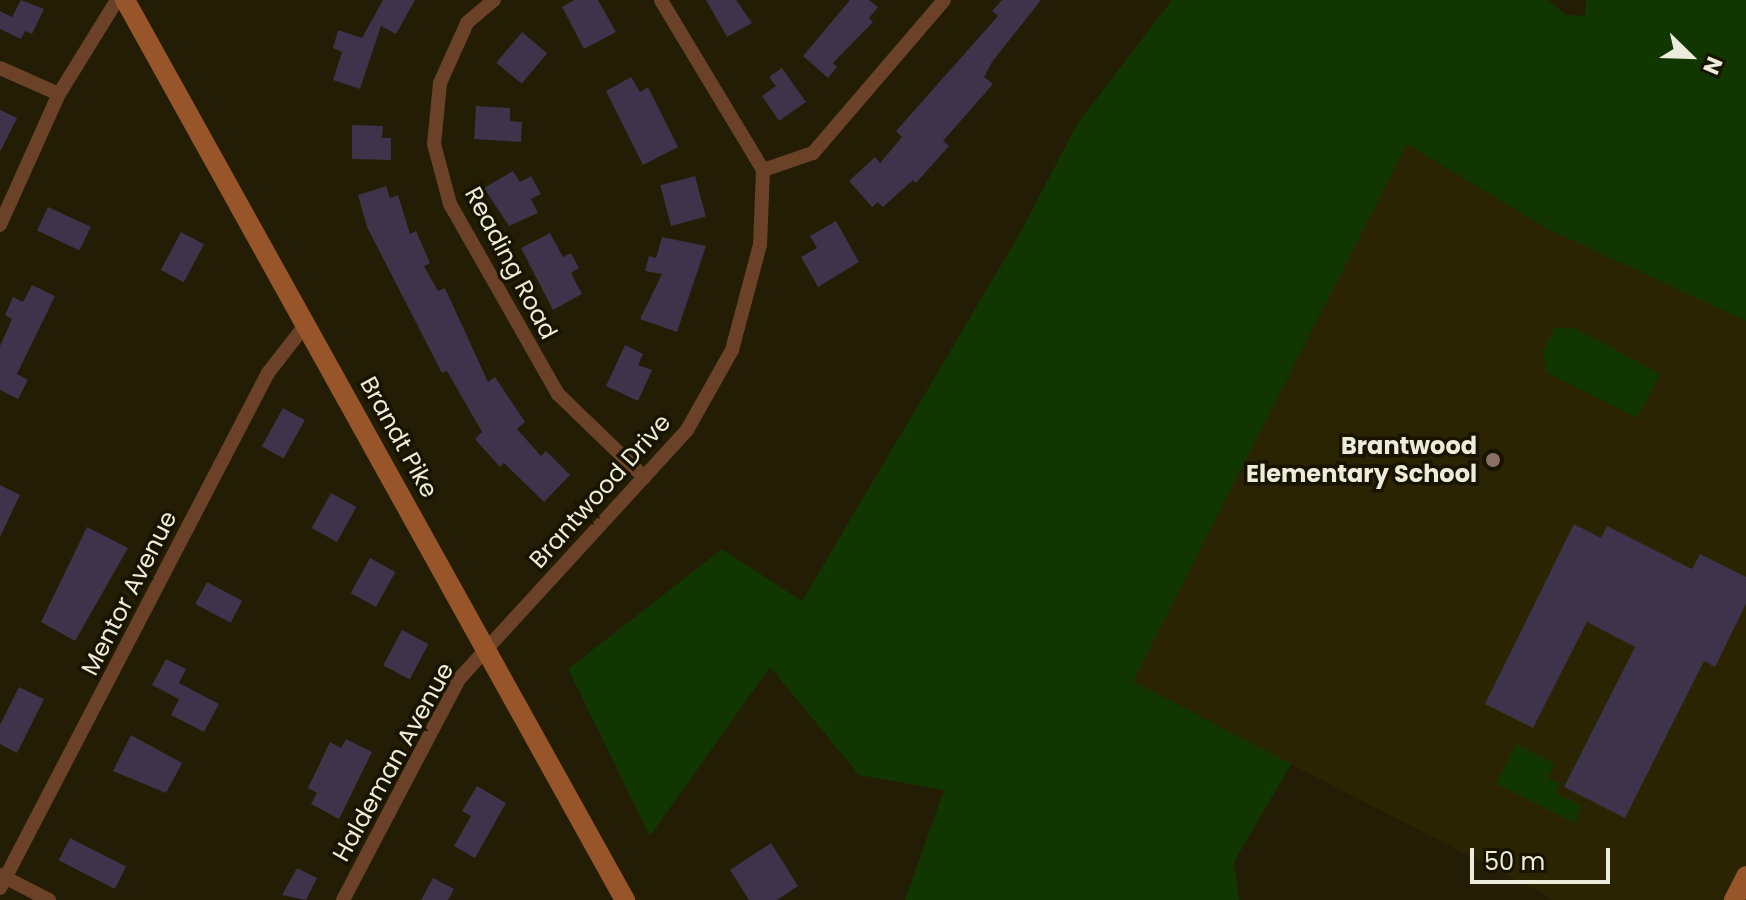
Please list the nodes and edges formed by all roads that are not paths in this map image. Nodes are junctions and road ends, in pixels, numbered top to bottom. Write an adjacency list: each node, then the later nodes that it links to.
1 (117, 0): 7 (street)
2 (125, 0): 10 (main road, Brandt Pike)
3 (494, 0): 11 (street, Reading Road)
4 (661, 0): 8 (street)
5 (944, 0): 8 (street)
6 (0, 68): 7 (street)
7 (59, 94): 9 (street)
8 (763, 170): 11 (street, Brantwood Drive)
9 (0, 225)
10 (306, 324): 12 (main road, Brandt Pike); 14 (street, Mentor Avenue)
11 (644, 477): 12 (street, Brantwood Drive)
12 (486, 648): 16 (street, Haldeman Avenue); 17 (main road, Brandt Pike)
13 (1746, 876): 18 (main road)
14 (2, 880): 15 (street)
15 (49, 900)
16 (343, 900)
17 (625, 900)
18 (1734, 900)

